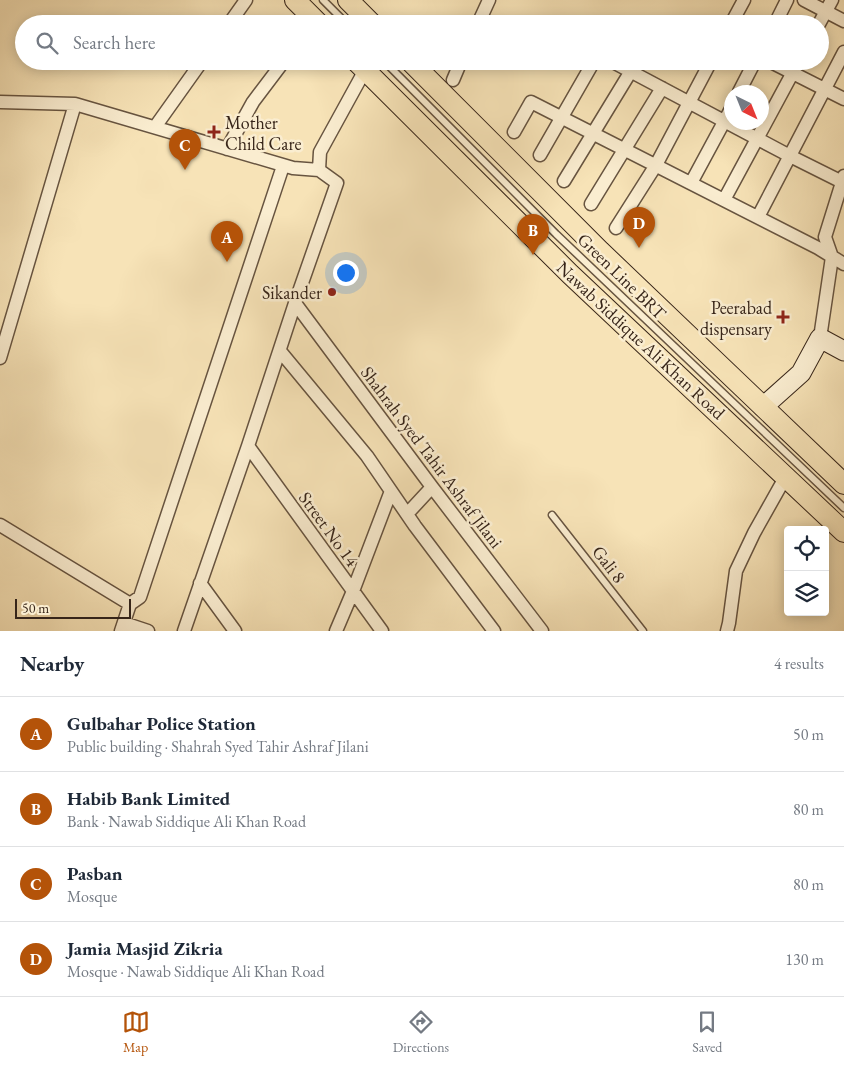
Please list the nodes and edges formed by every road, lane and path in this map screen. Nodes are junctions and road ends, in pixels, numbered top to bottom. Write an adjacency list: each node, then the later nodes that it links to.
1 (246, 0): 10 (street)
2 (294, 0): 11 (main road)
3 (323, 0): 12 (lane)
4 (348, 0): 13 (main road)
5 (489, 0): 14 (street)
6 (744, 0): 15 (street)
7 (787, 0): 16 (street)
8 (804, 0): 9 (street)
9 (829, 6): 17 (street)
10 (235, 15)
11 (308, 15)
12 (338, 15)
13 (363, 15)
14 (482, 15)
15 (736, 15)
16 (780, 15)
17 (844, 21)
18 (844, 52): 36 (street)
19 (196, 70): 43 (street)
20 (277, 70): 48 (street)
21 (359, 70): 54 (street)
22 (365, 70): 72 (main road, Nawab Siddique Ali Khan Road)
23 (393, 70): 76 (lane, Green Line BRT)
24 (419, 70): 70 (main road, Nawab Siddique Ali Khan Road)
25 (457, 70): 33 (street)
26 (589, 70): 41 (street)
27 (707, 70): 39 (street)
28 (750, 70): 34 (street)
29 (786, 70): 32 (street)
30 (794, 70): 32 (street)
31 (631, 71): 35 (street); 46 (street)
32 (792, 73): 36 (street); 47 (street)
33 (452, 80)
34 (743, 85)
35 (662, 88): 39 (street); 49 (street)
36 (824, 90): 37 (street); 51 (street)
37 (844, 100)
38 (0, 102): 40 (street)
39 (689, 103): 42 (street); 52 (street)
40 (75, 104): 43 (street); 69 (street)
41 (562, 118): 45 (street); 46 (street); 50 (street)
42 (724, 121): 57 (street)
43 (155, 127): 48 (street)
44 (740, 130): 47 (street)
45 (514, 132)
46 (593, 133): 49 (street); 56 (street)
47 (757, 139): 51 (street); 58 (street)
48 (227, 149): 53 (street)
49 (624, 149): 52 (street); 60 (street)
50 (540, 155)
51 (790, 156): 55 (street); 61 (street)
52 (656, 165): 57 (street); 62 (street)
53 (283, 166): 54 (street); 83 (street)
54 (319, 170): 65 (street)
55 (844, 180): 59 (street)
56 (564, 181)
57 (691, 183): 58 (street)
58 (724, 200): 61 (street)
59 (840, 201): 63 (street)
60 (591, 204)
61 (758, 217): 63 (street)
62 (616, 228)
63 (832, 257): 64 (street); 66 (street)
64 (844, 264)
65 (295, 303): 67 (street); 74 (street, Shahrah Syed Tahir Ashraf Jilani)
66 (820, 338): 68 (street); 70 (street)
67 (280, 351): 71 (street); 75 (street)
68 (844, 351)
69 (0, 358)
70 (763, 407): 73 (main road, Nawab Siddique Ali Khan Road)
71 (248, 446): 81 (street); 82 (street, Street No 14)
72 (786, 476): 80 (main road, Nawab Siddique Ali Khan Road); 93 (street)
73 (844, 484)
74 (432, 487): 77 (street); 91 (street, Shahrah Syed Tahir Ashraf Jilani)
75 (391, 491): 77 (street); 82 (street)
76 (844, 508)
77 (407, 514): 90 (street)
78 (552, 515): 92 (lane, Gali 8)
79 (0, 525): 83 (street)
80 (844, 532)
81 (200, 583): 86 (street); 87 (street)
82 (353, 591): 88 (street); 89 (street, Street No 14)
83 (130, 604): 84 (street)
84 (123, 627): 85 (street)
85 (148, 631)
86 (184, 631)
87 (235, 631)
88 (336, 631)
89 (382, 631)
90 (494, 631)
91 (542, 631)
92 (643, 631)
93 (727, 631)

